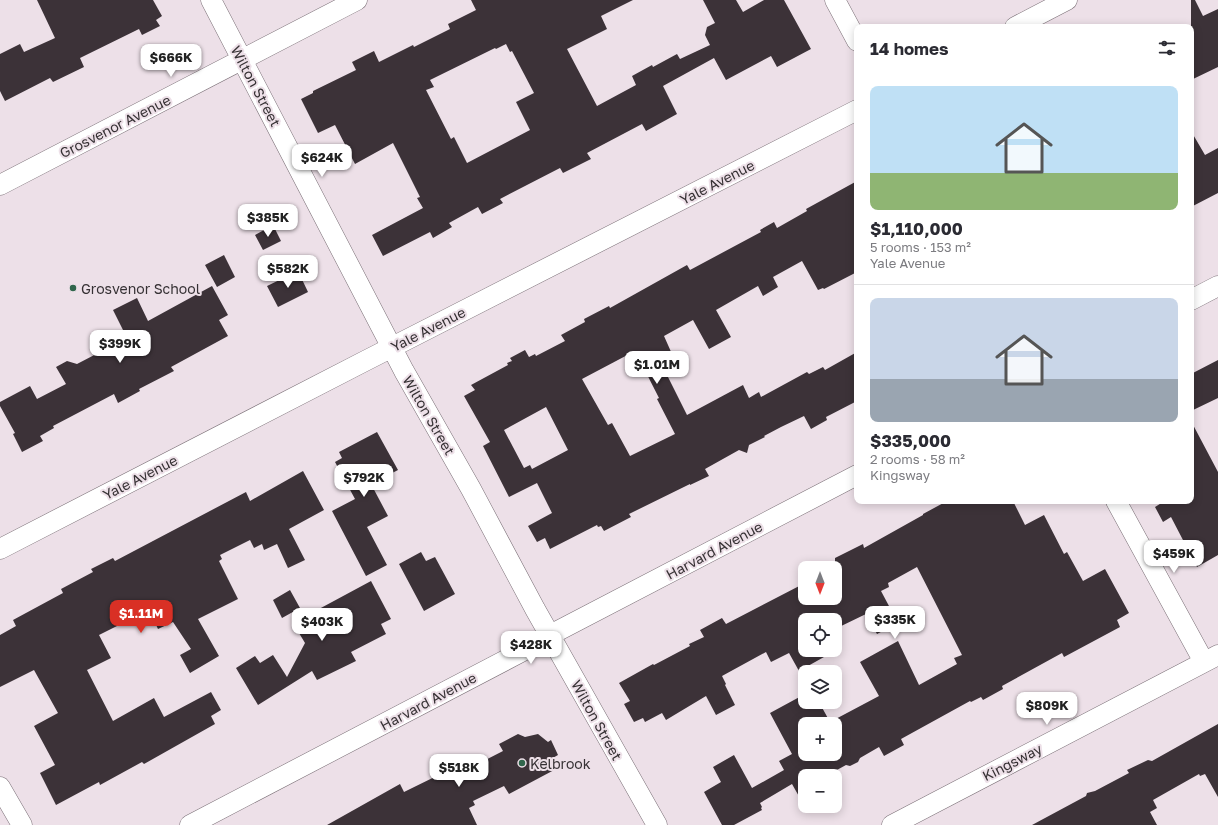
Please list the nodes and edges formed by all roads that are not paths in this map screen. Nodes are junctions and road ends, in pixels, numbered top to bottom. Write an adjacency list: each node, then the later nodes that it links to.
1 (211, 0): 7 (street, Wilton Street)
2 (357, 0): 7 (street, Grosvenor Avenue)
3 (835, 0): 6 (street)
4 (1067, 0): 5 (street)
5 (1021, 24)
6 (854, 35)
7 (242, 59): 9 (street, Grosvenor Avenue); 12 (street, Wilton Street)
8 (854, 112): 12 (street, Yale Avenue)
9 (0, 185)
10 (1218, 286): 11 (street)
11 (1194, 298)
12 (392, 347): 15 (street, Yale Avenue); 16 (street, Wilton Street)
13 (854, 477): 16 (street, Harvard Avenue)
14 (1118, 504): 17 (street)
15 (0, 549)
16 (550, 635): 20 (street, Harvard Avenue); 21 (street, Wilton Street)
17 (1211, 659): 22 (street, Kingsway)
18 (0, 787): 19 (street)
19 (22, 825)
20 (190, 825)
21 (657, 825)
22 (892, 825)

